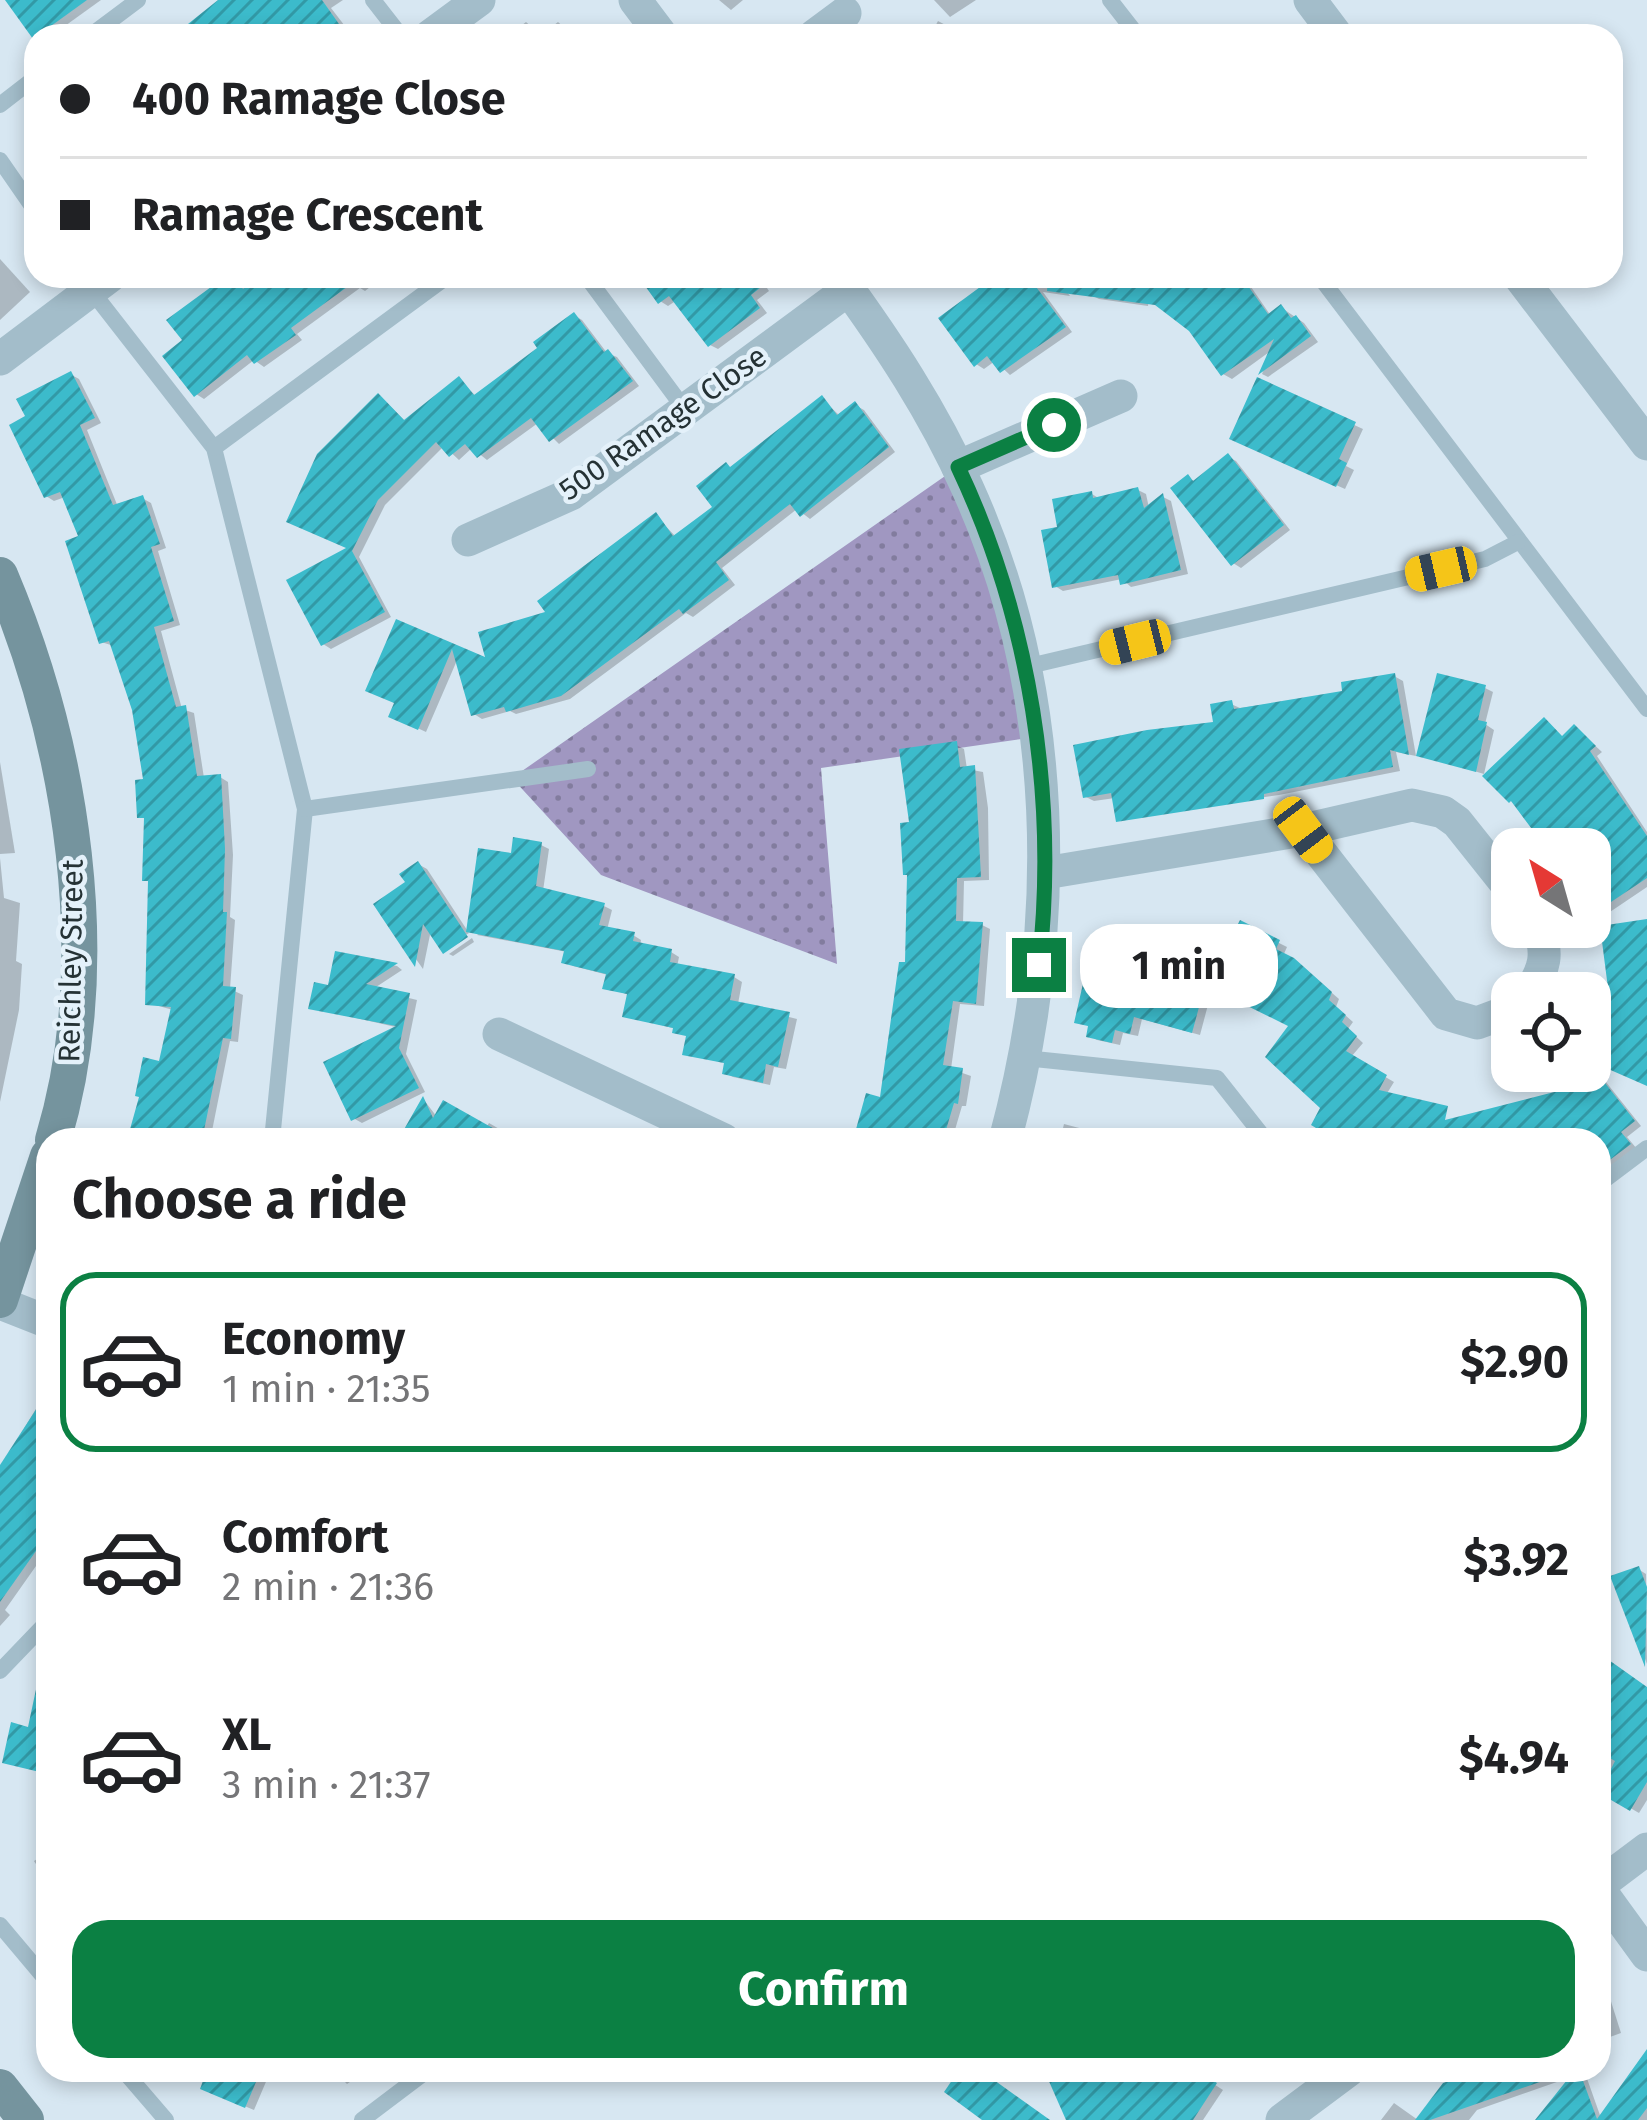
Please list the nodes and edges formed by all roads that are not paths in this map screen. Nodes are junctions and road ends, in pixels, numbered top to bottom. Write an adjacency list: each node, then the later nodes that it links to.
1 (138, 0): 5 (lane)
2 (479, 0): 6 (street)
3 (1110, 0): 8 (lane)
4 (845, 13): 7 (street)
5 (106, 24)
6 (446, 24)
7 (830, 24)
8 (1129, 24)
9 (24, 86): 10 (lane)
10 (0, 105)
11 (0, 160): 12 (lane)
12 (24, 195)
13 (86, 288): 21 (street)
14 (99, 288): 25 (lane)
15 (432, 288): 25 (lane)
16 (595, 288): 23 (lane)
17 (840, 288): 23 (street, 500 Ramage Close)
18 (855, 288): 26 (street)
19 (1327, 288): 28 (lane)
20 (1529, 288): 24 (street)
21 (0, 359)
22 (1120, 396): 26 (street)
23 (686, 410): 27 (street, 500 Ramage Close)
24 (1647, 444)
25 (214, 448): 33 (lane)
26 (958, 467): 30 (street)
27 (468, 540)
28 (1518, 542): 30 (lane); 31 (lane)
29 (0, 574): 40 (street, Reichley Street)
30 (1025, 668): 36 (street)
31 (1647, 710)
32 (588, 769): 33 (lane)
33 (305, 809): 41 (lane)
34 (1303, 830): 35 (street); 36 (street); 37 (street)
35 (1491, 865)
36 (1046, 873): 39 (street)
37 (1491, 1018)
38 (499, 1034): 42 (street)
39 (1025, 1058): 43 (street); 44 (lane)
40 (57, 1128)
41 (273, 1128)
42 (699, 1128)
43 (1008, 1128)
44 (1256, 1128)
45 (1647, 1148): 46 (lane)
46 (1611, 1175)
47 (36, 1192): 48 (street)
48 (0, 1302): 49 (street)
49 (36, 1317)
50 (36, 1634): 51 (lane)
51 (0, 1671)
52 (1647, 1849): 53 (street)
53 (1611, 1878)
54 (1611, 1904): 56 (street)
55 (0, 1925): 57 (lane)
56 (1647, 1955)
57 (36, 1968)
58 (133, 2082): 63 (lane)
59 (412, 2082): 64 (lane)
60 (1333, 2082): 65 (street)
61 (0, 2087): 62 (street)
62 (25, 2120)
63 (166, 2120)
64 (362, 2120)
65 (1282, 2120)

